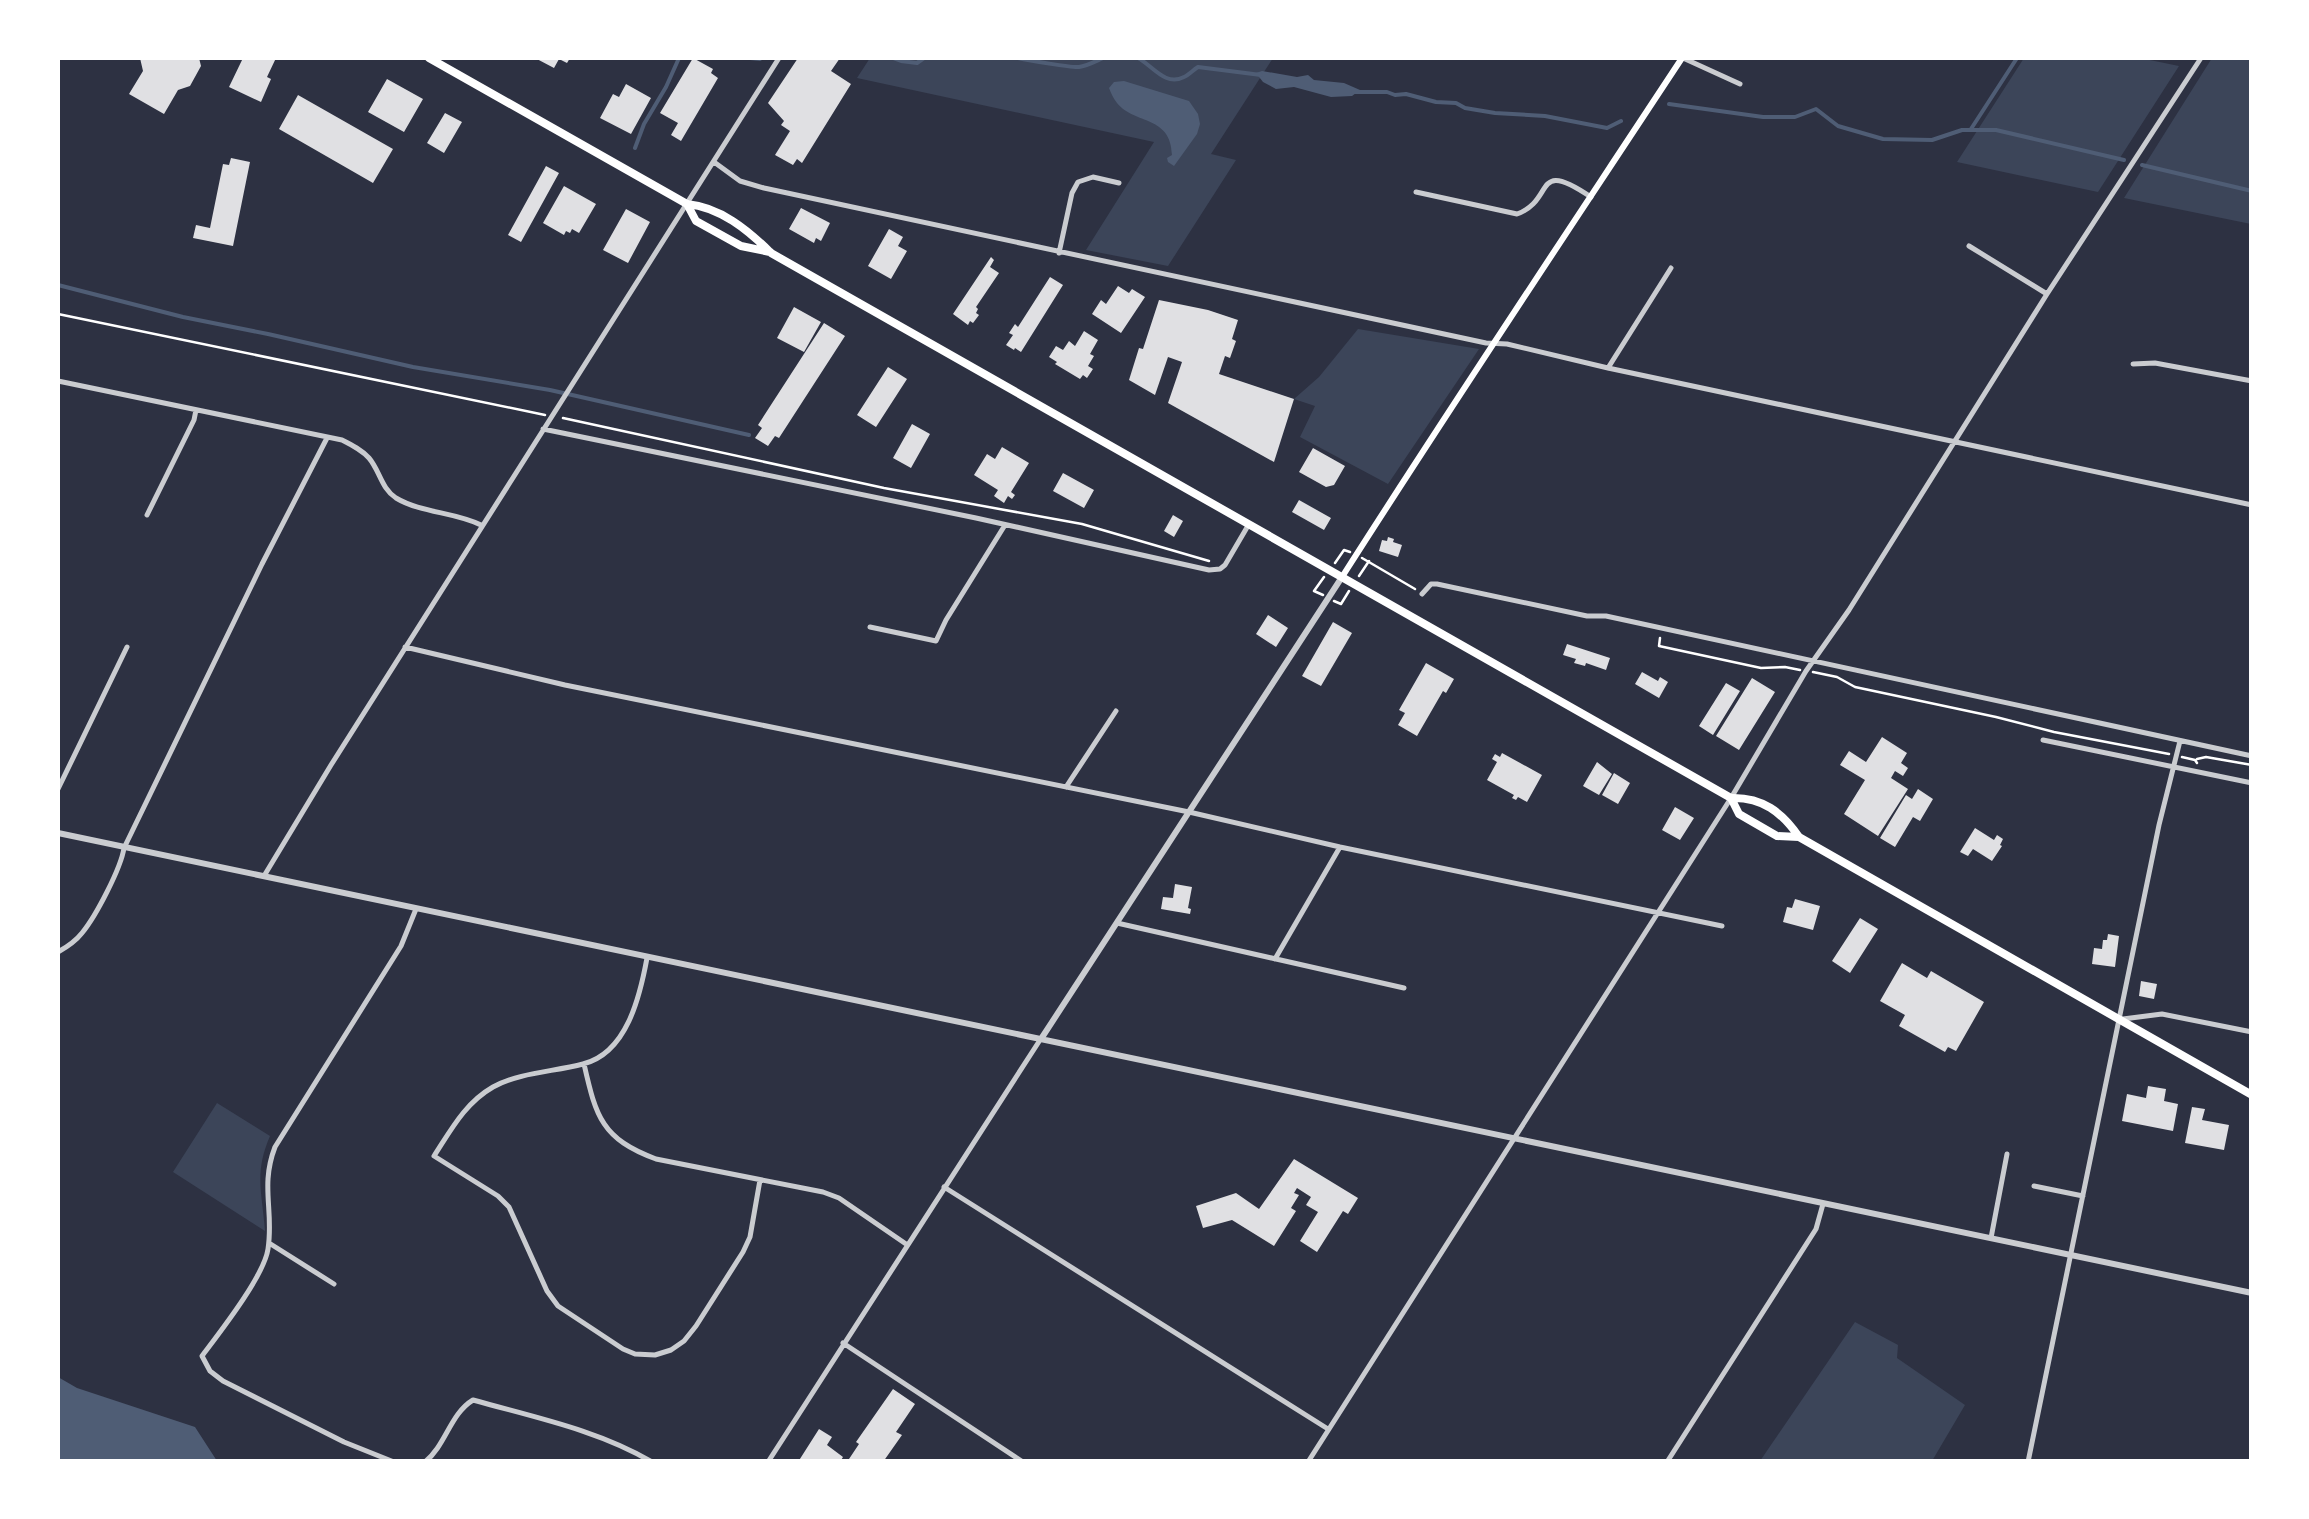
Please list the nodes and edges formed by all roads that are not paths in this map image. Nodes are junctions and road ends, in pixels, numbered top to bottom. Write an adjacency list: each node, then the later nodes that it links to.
1 (432, 58): 10 (main road)
2 (779, 58): 6 (street)
3 (1682, 58): 5 (street); 9 (main road)
4 (2201, 58): 15 (street)
5 (1740, 84)
6 (714, 162): 10 (street); 13 (street)
7 (1119, 183): 13 (street)
8 (1416, 192): 9 (street)
9 (1590, 197): 16 (main road)
10 (687, 204): 12 (main road); 12 (main road); 22 (street)
11 (1969, 246): 15 (street)
12 (771, 252): 27 (main road)
13 (1058, 253): 16 (street)
14 (1672, 268): 18 (street)
15 (2048, 294): 24 (street)
16 (1496, 344): 18 (street); 30 (main road)
17 (2132, 364): 20 (street)
18 (1608, 368): 24 (street)
19 (58, 381): 21 (street)
20 (2252, 381)
21 (196, 410): 23 (street); 26 (street)
22 (544, 430): 28 (street); 29 (street)
23 (327, 438): 29 (street); 49 (street)
24 (1956, 442): 25 (street); 35 (street)
25 (2252, 506)
26 (147, 515)
27 (1249, 524): 28 (street); 30 (main road)
28 (1005, 525): 32 (street)
29 (482, 526): 33 (street)
30 (1342, 577): 44 (main road); 45 (street)
31 (1422, 594): 35 (street)
32 (870, 627)
33 (406, 647): 42 (street); 50 (street)
34 (127, 648): 43 (street)
35 (1814, 660): 38 (street); 44 (street)
36 (1116, 711): 42 (street)
37 (2043, 740): 40 (street)
38 (2180, 741): 39 (street); 40 (street)
39 (2252, 756)
40 (2174, 766): 41 (street); 59 (street)
41 (2252, 782)
42 (1066, 787): 45 (street)
43 (58, 789)
44 (1731, 798): 47 (main road); 47 (main road); 52 (street)
45 (1190, 812): 48 (street); 53 (street)
46 (58, 834): 49 (street)
47 (1800, 837): 59 (main road)
48 (1340, 847): 52 (street); 57 (street)
49 (124, 848): 50 (street); 55 (street)
50 (263, 877): 51 (street)
51 (416, 909): 56 (street); 72 (street)
52 (1658, 912): 54 (street); 64 (street)
53 (1117, 923): 57 (street); 61 (street)
54 (1722, 926)
55 (58, 952)
56 (647, 958): 61 (street); 62 (street)
57 (1275, 959): 58 (street)
58 (1404, 988)
59 (2120, 1019): 60 (street); 63 (main road); 69 (street)
60 (2252, 1032)
61 (1041, 1040): 64 (street); 68 (street)
62 (584, 1064): 66 (street); 66 (street)
63 (2252, 1095)
64 (1514, 1139): 70 (street); 78 (street)
65 (2007, 1154): 71 (street)
66 (760, 1180): 73 (street)
67 (2034, 1186): 69 (street)
68 (944, 1187): 73 (street); 78 (street)
69 (2084, 1196): 74 (street)
70 (1824, 1203): 71 (street); 85 (street)
71 (1991, 1238): 74 (street)
72 (269, 1243): 75 (street); 79 (street)
73 (907, 1244): 77 (street)
74 (2071, 1255): 76 (street); 86 (street)
75 (334, 1284)
76 (2252, 1293)
77 (844, 1343): 82 (street); 83 (street)
78 (1328, 1430): 84 (street)
79 (394, 1462)
80 (425, 1462): 81 (street)
81 (652, 1462)
82 (768, 1462)
83 (1024, 1462)
84 (1308, 1462)
85 (1668, 1462)
86 (2028, 1462)

